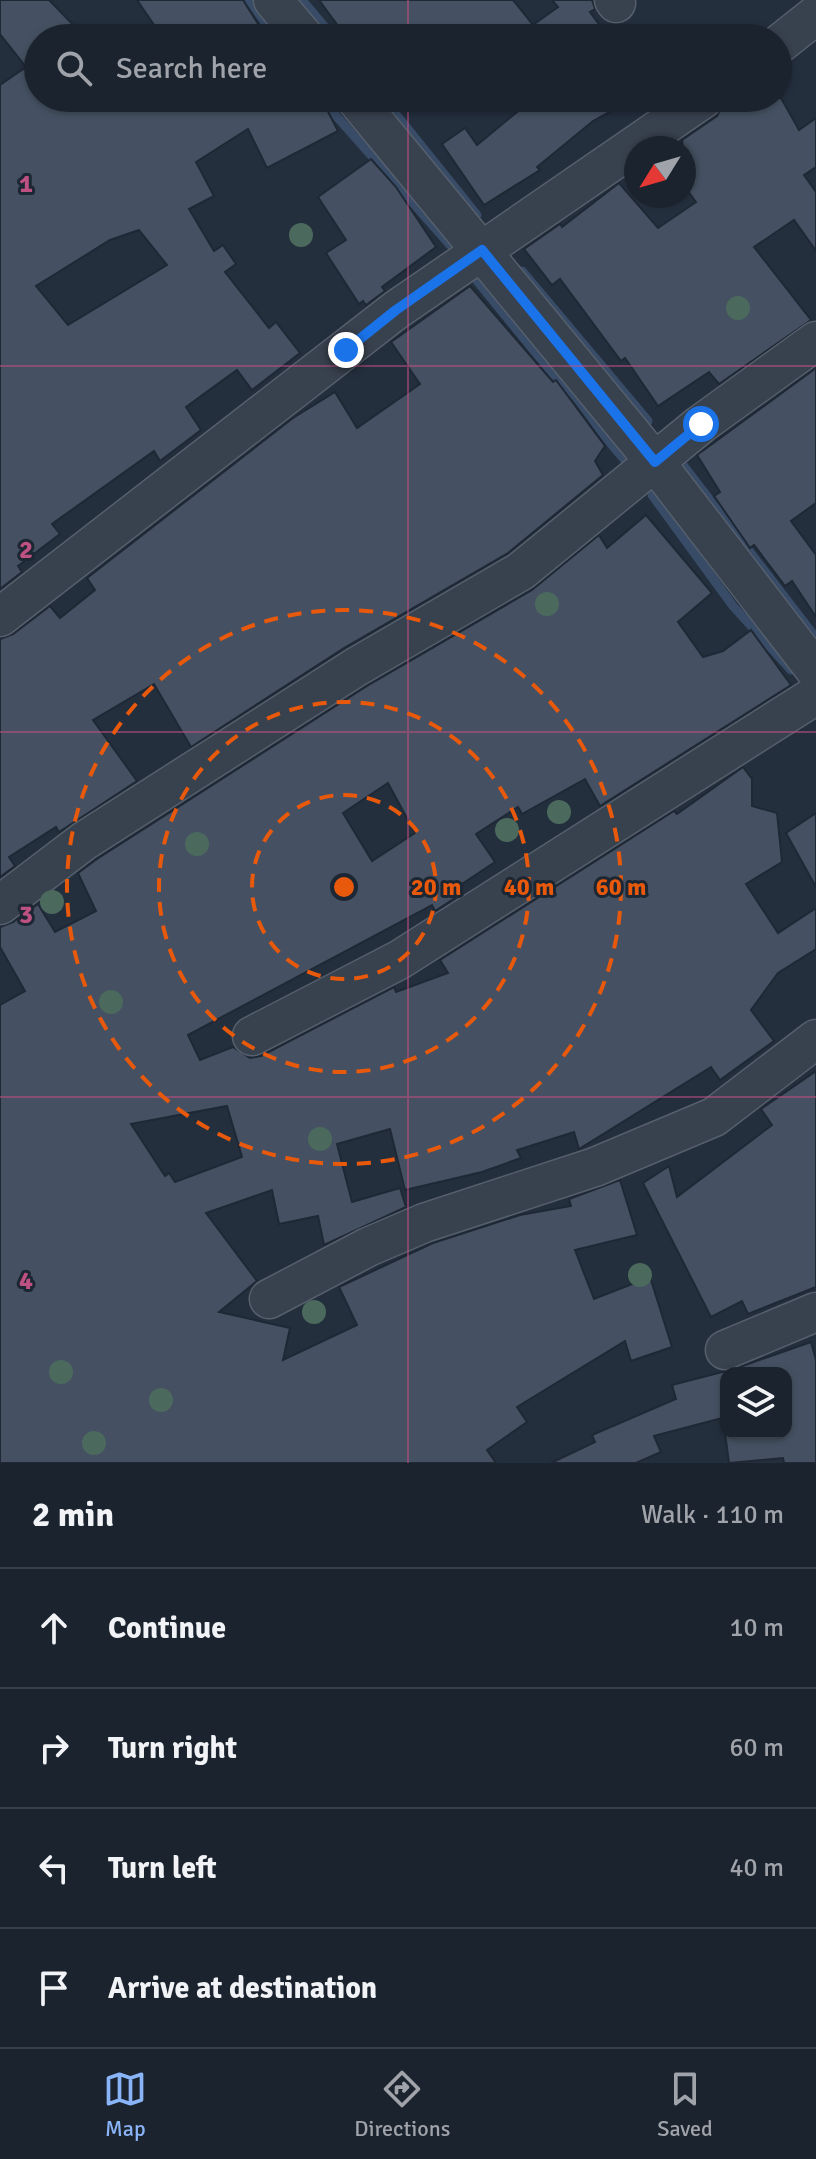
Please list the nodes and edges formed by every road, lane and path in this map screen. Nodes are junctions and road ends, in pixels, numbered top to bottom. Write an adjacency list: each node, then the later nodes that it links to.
1 (273, 0): 3 (street)
2 (816, 15): 4 (street)
3 (293, 24)
4 (792, 34)
5 (367, 112): 7 (street)
6 (684, 112): 7 (street)
7 (482, 250): 9 (street); 10 (street)
8 (816, 341): 9 (street)
9 (655, 462): 11 (street); 13 (street)
10 (0, 617)
11 (816, 671)
12 (816, 695): 14 (street)
13 (0, 905)
14 (252, 1036)
15 (816, 1039): 16 (street)
16 (269, 1299)
17 (816, 1312): 18 (street)
18 (725, 1350)

